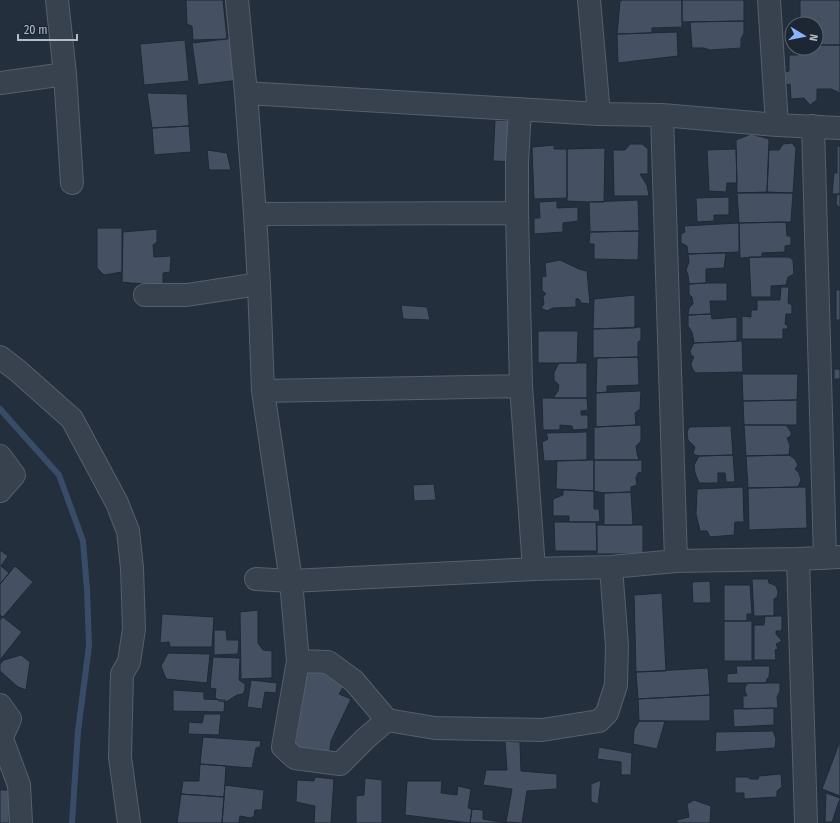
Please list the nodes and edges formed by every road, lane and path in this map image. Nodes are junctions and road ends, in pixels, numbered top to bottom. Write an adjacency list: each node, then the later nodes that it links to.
1 (57, 0): 5 (street)
2 (237, 0): 7 (street)
3 (589, 0): 9 (street)
4 (769, 0): 11 (street)
5 (66, 74): 6 (street); 14 (street)
6 (0, 83)
7 (246, 93): 8 (street); 16 (street)
8 (520, 109): 9 (street); 15 (street)
9 (599, 114): 10 (street)
10 (662, 115): 11 (street); 26 (street)
11 (777, 125): 12 (street)
12 (813, 126): 13 (street); 24 (street)
13 (840, 128)
14 (72, 183)
15 (517, 213): 16 (street); 20 (street)
16 (255, 214): 17 (street)
17 (259, 284): 18 (street); 21 (street)
18 (145, 296)
19 (0, 357): 36 (street)
20 (521, 386): 21 (street); 28 (street)
21 (263, 391): 30 (street)
22 (0, 456): 23 (street)
23 (0, 491)
24 (833, 557): 25 (street)
25 (798, 559): 26 (street); 37 (street)
26 (676, 561): 27 (street)
27 (611, 567): 28 (street); 33 (street)
28 (534, 569): 30 (street)
29 (256, 580): 30 (street)
30 (291, 581): 31 (street)
31 (298, 661): 33 (street); 33 (street)
32 (0, 705): 34 (street)
33 (387, 720)
34 (1, 740): 35 (street)
35 (21, 823)
36 (129, 823)
37 (806, 823)

